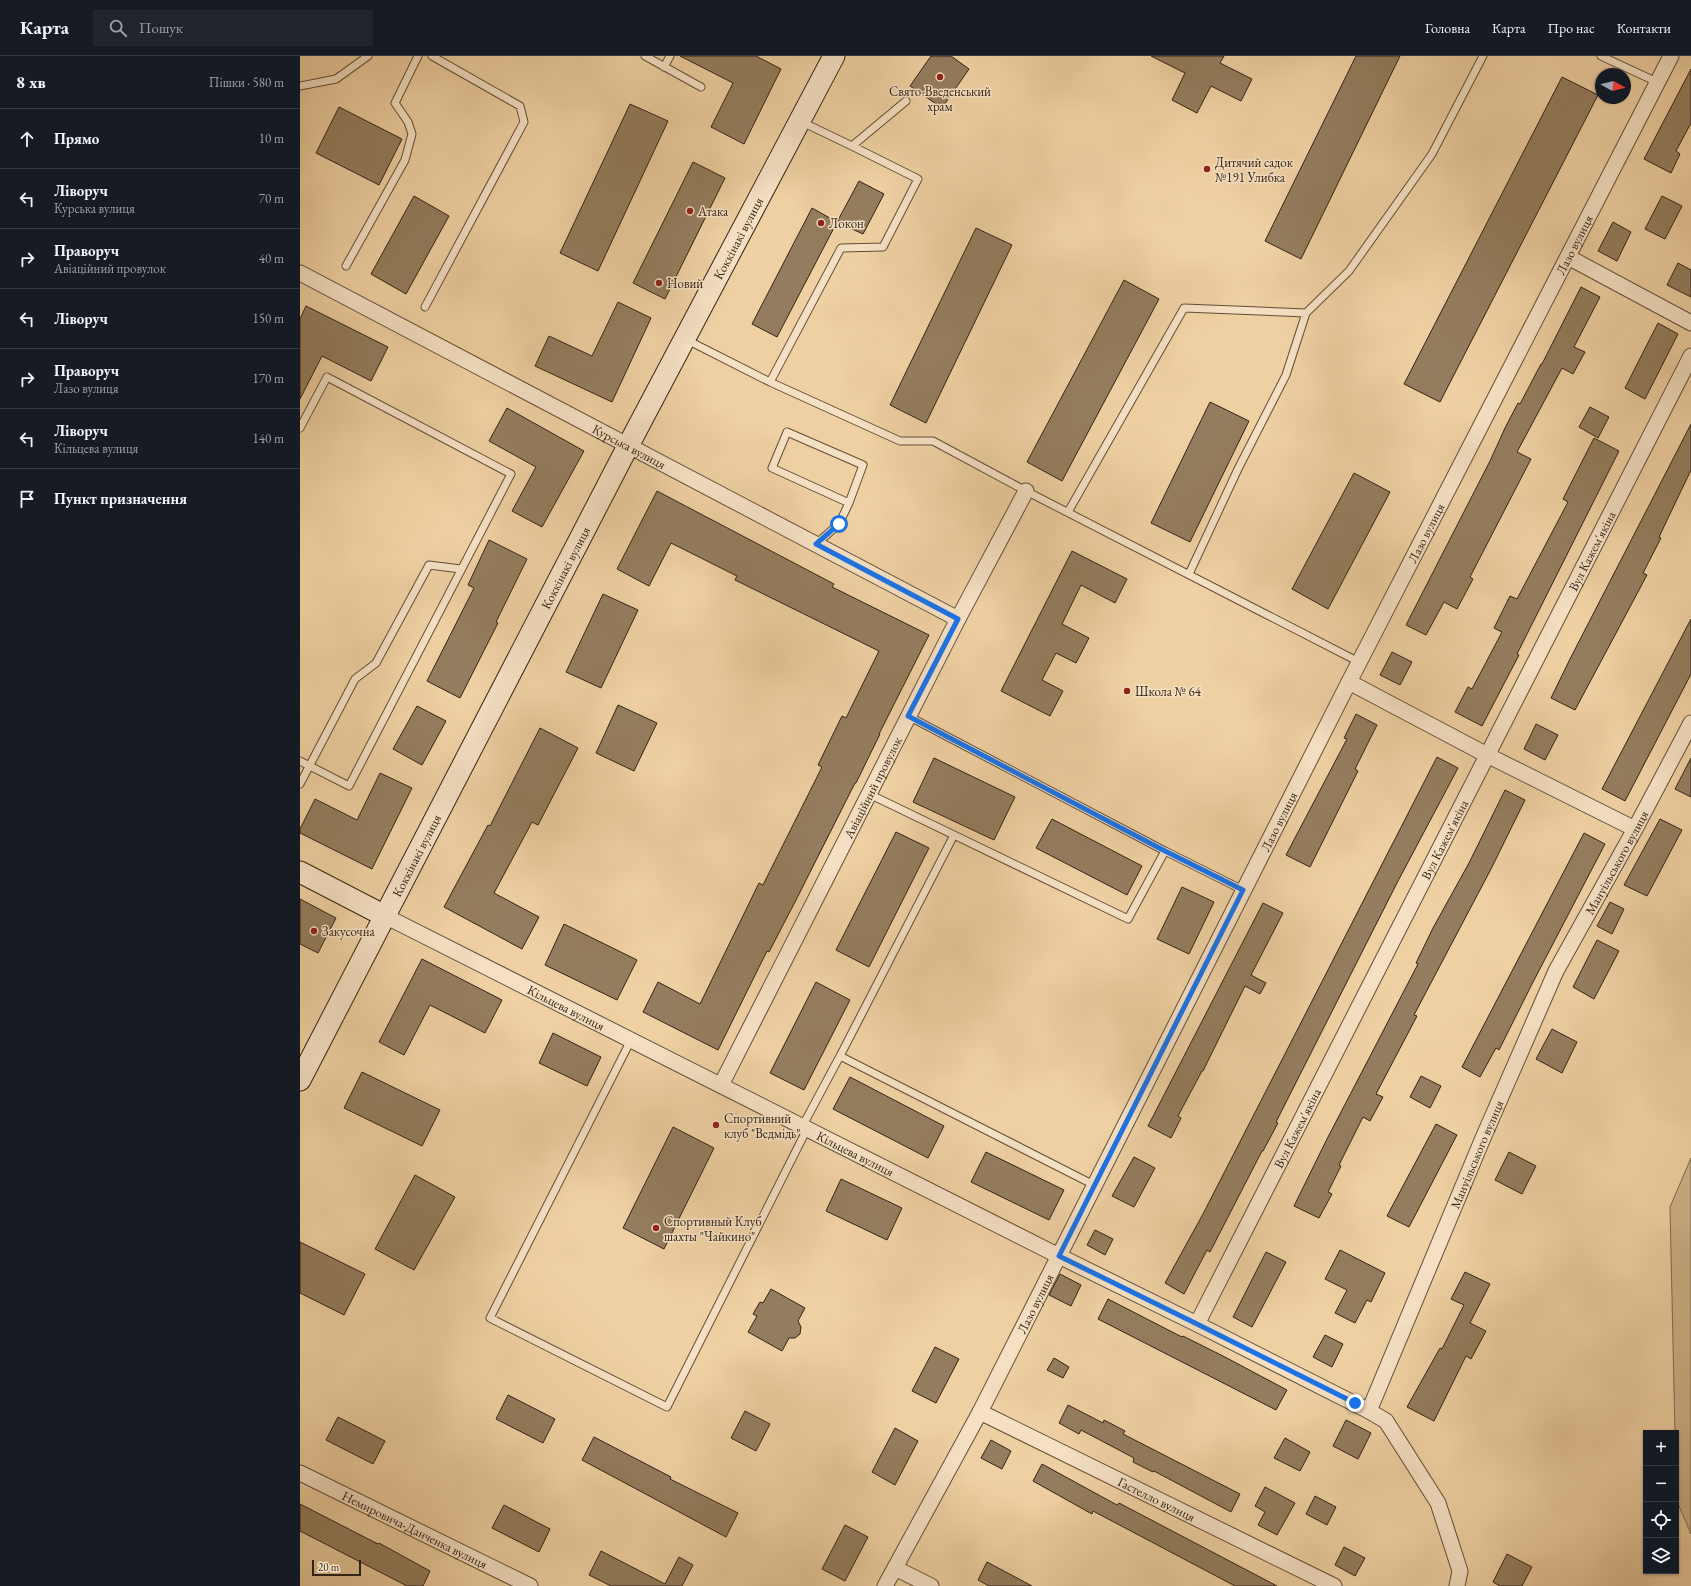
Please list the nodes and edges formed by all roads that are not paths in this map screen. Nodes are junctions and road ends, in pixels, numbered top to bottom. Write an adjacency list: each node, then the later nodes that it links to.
1 (368, 56): 12 (lane)
2 (418, 56): 18 (lane)
3 (432, 56): 20 (lane)
4 (645, 56): 10 (lane)
5 (670, 56): 10 (lane)
6 (834, 56): 15 (street, Коккінакі вулиця)
7 (1483, 56): 21 (lane)
8 (1601, 56): 11 (lane)
9 (1671, 56): 11 (street, Лазо вулиця)
10 (664, 67): 13 (lane)
11 (1657, 82): 17 (street, Лазо вулиця)
12 (300, 86)
13 (701, 87)
14 (906, 101): 16 (lane)
15 (800, 121): 16 (lane); 23 (street, Коккінакі вулиця)
16 (852, 146): 25 (lane)
17 (1568, 257): 22 (street); 35 (street, Лазо вулиця)
18 (346, 266)
19 (300, 274): 27 (street, Курська вулиця)
20 (425, 307)
21 (1306, 313): 30 (lane); 33 (lane)
22 (1691, 323)
23 (685, 339): 25 (lane); 27 (street, Коккінакі вулиця)
24 (1691, 356): 39 (street, Вул Кажем'якіна)
25 (770, 382): 28 (lane)
26 (300, 428): 32 (lane)
27 (628, 446): 31 (street, Курська вулиця); 49 (street, Коккінакі вулиця)
28 (1026, 491): 30 (lane); 34 (street, Авіаційний провулок)
29 (849, 502): 29 (lane); 31 (lane)
30 (1068, 512): 33 (lane)
31 (816, 544): 34 (street, Курська вулиця)
32 (461, 569): 41 (lane); 41 (lane)
33 (1189, 574): 35 (lane)
34 (958, 619): 37 (street, Авіаційний провулок)
35 (1359, 662): 36 (street, Лазо вулиця)
36 (1349, 682): 39 (street); 48 (street, Лазо вулиця)
37 (908, 716): 43 (street, Авіаційний провулок); 46 (lane)
38 (1691, 723): 44 (street, Мануільського вулиця)
39 (1487, 755): 44 (street); 57 (street, Вул Кажем'якіна)
40 (300, 761): 41 (lane)
41 (309, 766): 42 (lane)
42 (300, 784)
43 (869, 794): 45 (lane); 53 (street, Авіаційний провулок)
44 (1635, 829): 58 (street, Мануільського вулиця)
45 (954, 835): 46 (lane); 51 (lane)
46 (1165, 851): 48 (lane)
47 (300, 872): 49 (street, Кільцева вулиця)
48 (1243, 890): 55 (street, Лазо вулиця)
49 (385, 916): 50 (street, Кільцева вулиця); 52 (street, Коккінакі вулиця)
50 (631, 1040): 53 (street, Кільцева вулиця); 54 (lane)
51 (840, 1056): 54 (lane); 55 (lane)
52 (300, 1080)
53 (721, 1085): 54 (street, Кільцева вулиця)
54 (805, 1128): 56 (street, Кільцева вулиця)
55 (1094, 1185): 56 (street, Лазо вулиця)
56 (1059, 1256): 57 (street, Кільцева вулиця); 59 (street, Лазо вулиця)
57 (1197, 1324): 58 (street, Кільцева вулиця)
58 (1369, 1411): 66 (street)
59 (980, 1412): 61 (street, Лазо вулиця); 65 (street, Гастелло вулиця)
60 (300, 1473): 62 (street, Немировича-Данченка вулиця)
61 (895, 1568): 63 (street, Лазо вулиця); 64 (street)
62 (530, 1586)
63 (885, 1586)
64 (931, 1586)
65 (1334, 1586)
66 (1457, 1586)

